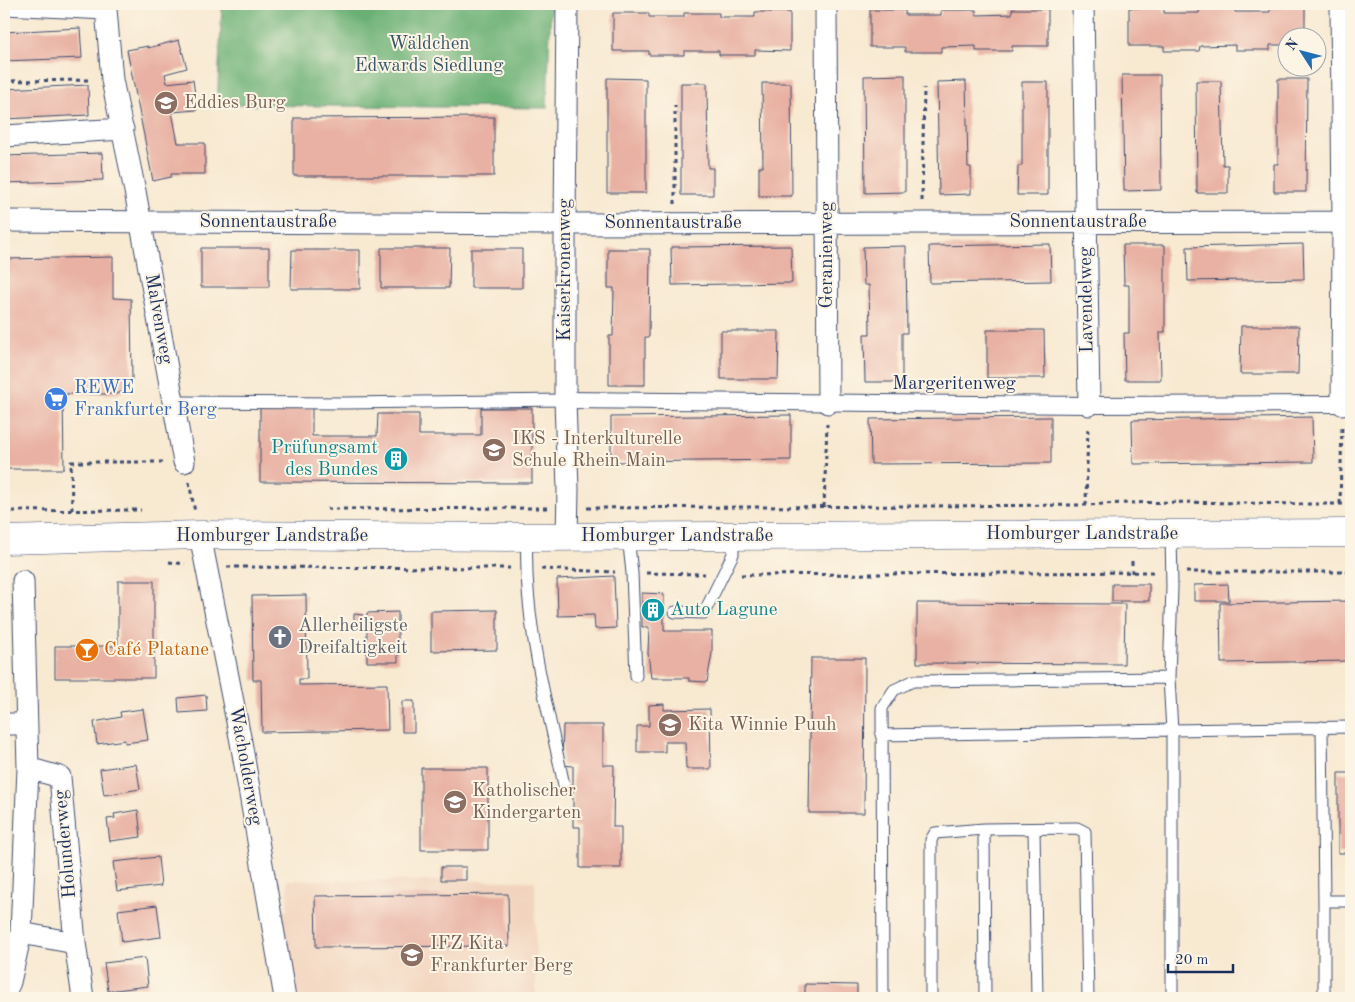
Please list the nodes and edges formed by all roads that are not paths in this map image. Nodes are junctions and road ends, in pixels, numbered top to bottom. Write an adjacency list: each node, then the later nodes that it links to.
1 (4, 4): 6 (street, Malvenweg)
2 (567, 4): 13 (street, Kaiserkronenweg)
3 (826, 4): 10 (street, Geranienweg)
4 (1083, 4): 11 (street, Lavendelweg)
5 (1341, 4): 12 (street)
6 (123, 129): 7 (street); 9 (street, Malvenweg)
7 (4, 136)
8 (4, 220): 9 (street, Sonnentaustraße)
9 (140, 221): 13 (street, Sonnentaustraße); 15 (street, Malvenweg)
10 (827, 222): 11 (street, Sonnentaustraße); 13 (street, Sonnentaustraße); 16 (street, Geranienweg)
11 (1085, 222): 12 (street, Sonnentaustraße); 18 (street, Lavendelweg)
12 (1343, 222): 17 (street)
13 (565, 224): 14 (street, Kaiserkronenweg)
14 (565, 400): 15 (lane); 16 (street, Margeritenweg); 26 (street, Kaiserkronenweg)
15 (174, 402): 19 (street, Malvenweg)
16 (828, 403): 18 (street, Margeritenweg)
17 (1342, 404): 18 (street, Margeritenweg)
18 (1089, 405)
19 (184, 462)
20 (197, 522): 25 (street, Homburger Landstraße); 27 (street, Homburger Landstraße); 48 (street, Wacholderweg)
21 (1171, 533): 22 (street, Homburger Landstraße); 24 (street, Homburger Landstraße); 31 (lane)
22 (1351, 533)
23 (628, 536): 24 (street, Homburger Landstraße); 26 (street, Homburger Landstraße); 30 (lane)
24 (733, 536): 29 (lane)
25 (527, 537): 26 (street, Homburger Landstraße); 39 (lane)
26 (567, 537)
27 (4, 540)
28 (23, 581): 33 (street, Holunderweg)
29 (675, 612)
30 (636, 676)
31 (1169, 678): 36 (lane); 37 (lane)
32 (4, 724): 33 (street)
33 (26, 724): 38 (street, Holunderweg)
34 (1322, 727): 35 (lane); 36 (lane); 42 (lane)
35 (1351, 727)
36 (1172, 731): 37 (lane); 54 (lane)
37 (881, 735): 49 (lane)
38 (28, 768): 44 (street, Holunderweg); 45 (street, Holunderweg)
39 (565, 790)
40 (1034, 828): 41 (lane); 52 (lane); 53 (lane)
41 (984, 829): 50 (lane); 51 (lane)
42 (1324, 901): 43 (lane); 55 (lane)
43 (1351, 901)
44 (21, 933): 45 (street); 46 (street, Holunderweg)
45 (75, 943): 47 (street, Holunderweg)
46 (4, 996)
47 (83, 998)
48 (285, 998)
49 (883, 998)
50 (931, 998)
51 (985, 998)
52 (1037, 998)
53 (1088, 998)
54 (1172, 998)
55 (1324, 998)

